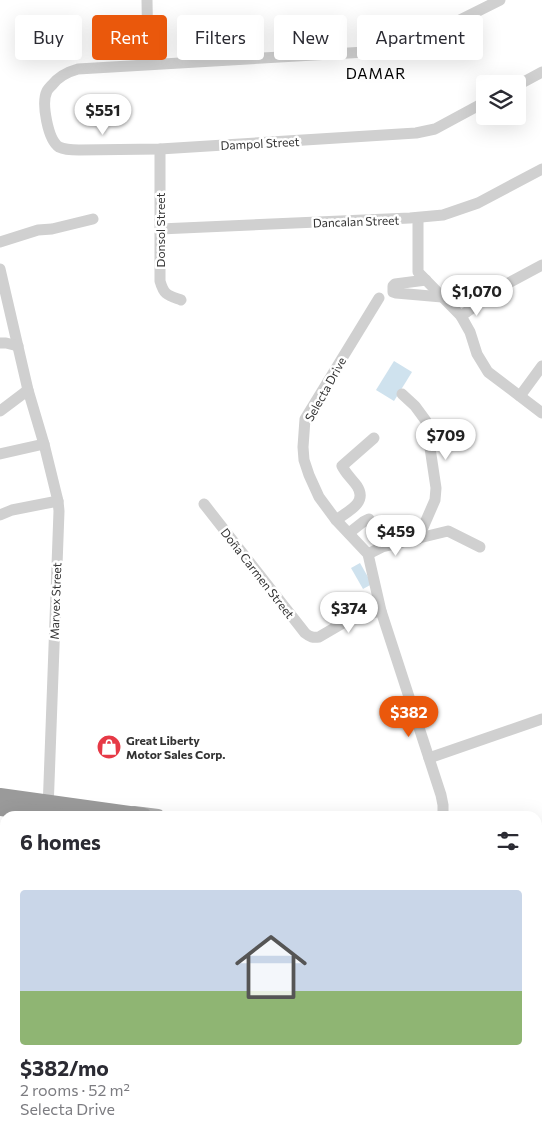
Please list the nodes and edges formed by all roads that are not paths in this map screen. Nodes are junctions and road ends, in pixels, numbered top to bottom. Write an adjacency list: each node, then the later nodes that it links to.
1 (147, 0): 3 (street)
2 (500, 0): 3 (street)
3 (148, 64): 7 (street, Dampol Street)
4 (542, 72): 5 (street)
5 (526, 81)
6 (476, 107): 7 (street, Dampol Street)
7 (160, 149): 11 (street, Donsol Street)
8 (542, 169): 9 (street, Dancalan Street)
9 (418, 218): 11 (street, Dancalan Street); 15 (street)
10 (93, 219): 12 (street)
11 (160, 229): 18 (street, Donsol Street)
12 (0, 242)
13 (542, 265): 19 (street)
14 (0, 269): 21 (street, Marvex Street)
15 (426, 280): 16 (street); 16 (street)
16 (442, 297): 19 (street)
17 (379, 298): 35 (street, Selecta Drive)
18 (180, 300)
19 (461, 316): 25 (street)
20 (0, 343): 21 (street)
21 (18, 346): 23 (street, Marvex Street)
22 (542, 366): 25 (street)
23 (28, 390): 26 (street); 29 (street, Marvex Street)
24 (402, 394): 37 (street)
25 (520, 396): 27 (street)
26 (0, 412)
27 (542, 413)
28 (374, 438): 35 (street)
29 (44, 444): 30 (street); 31 (street, Marvex Street)
30 (0, 454)
31 (58, 501): 33 (street); 44 (street, Marvex Street)
32 (204, 504): 40 (street, Doña Carmen Street)
33 (0, 515)
34 (369, 519): 36 (street)
35 (336, 520): 36 (street, Selecta Drive)
36 (349, 533): 39 (street, Selecta Drive)
37 (418, 539): 38 (street); 39 (street)
38 (480, 547)
39 (368, 554): 40 (street, Selecta Drive)
40 (381, 610): 42 (street, Selecta Drive)
41 (542, 719): 42 (street)
42 (429, 758): 50 (street, Selecta Drive)
43 (0, 796): 44 (main road); 48 (highway, bridge)
44 (48, 802): 47 (street, Marvex Street); 49 (main road)
45 (0, 808): 46 (highway, bridge)
46 (22, 811)
47 (48, 811)
48 (108, 811)
49 (119, 811)
50 (443, 811)

